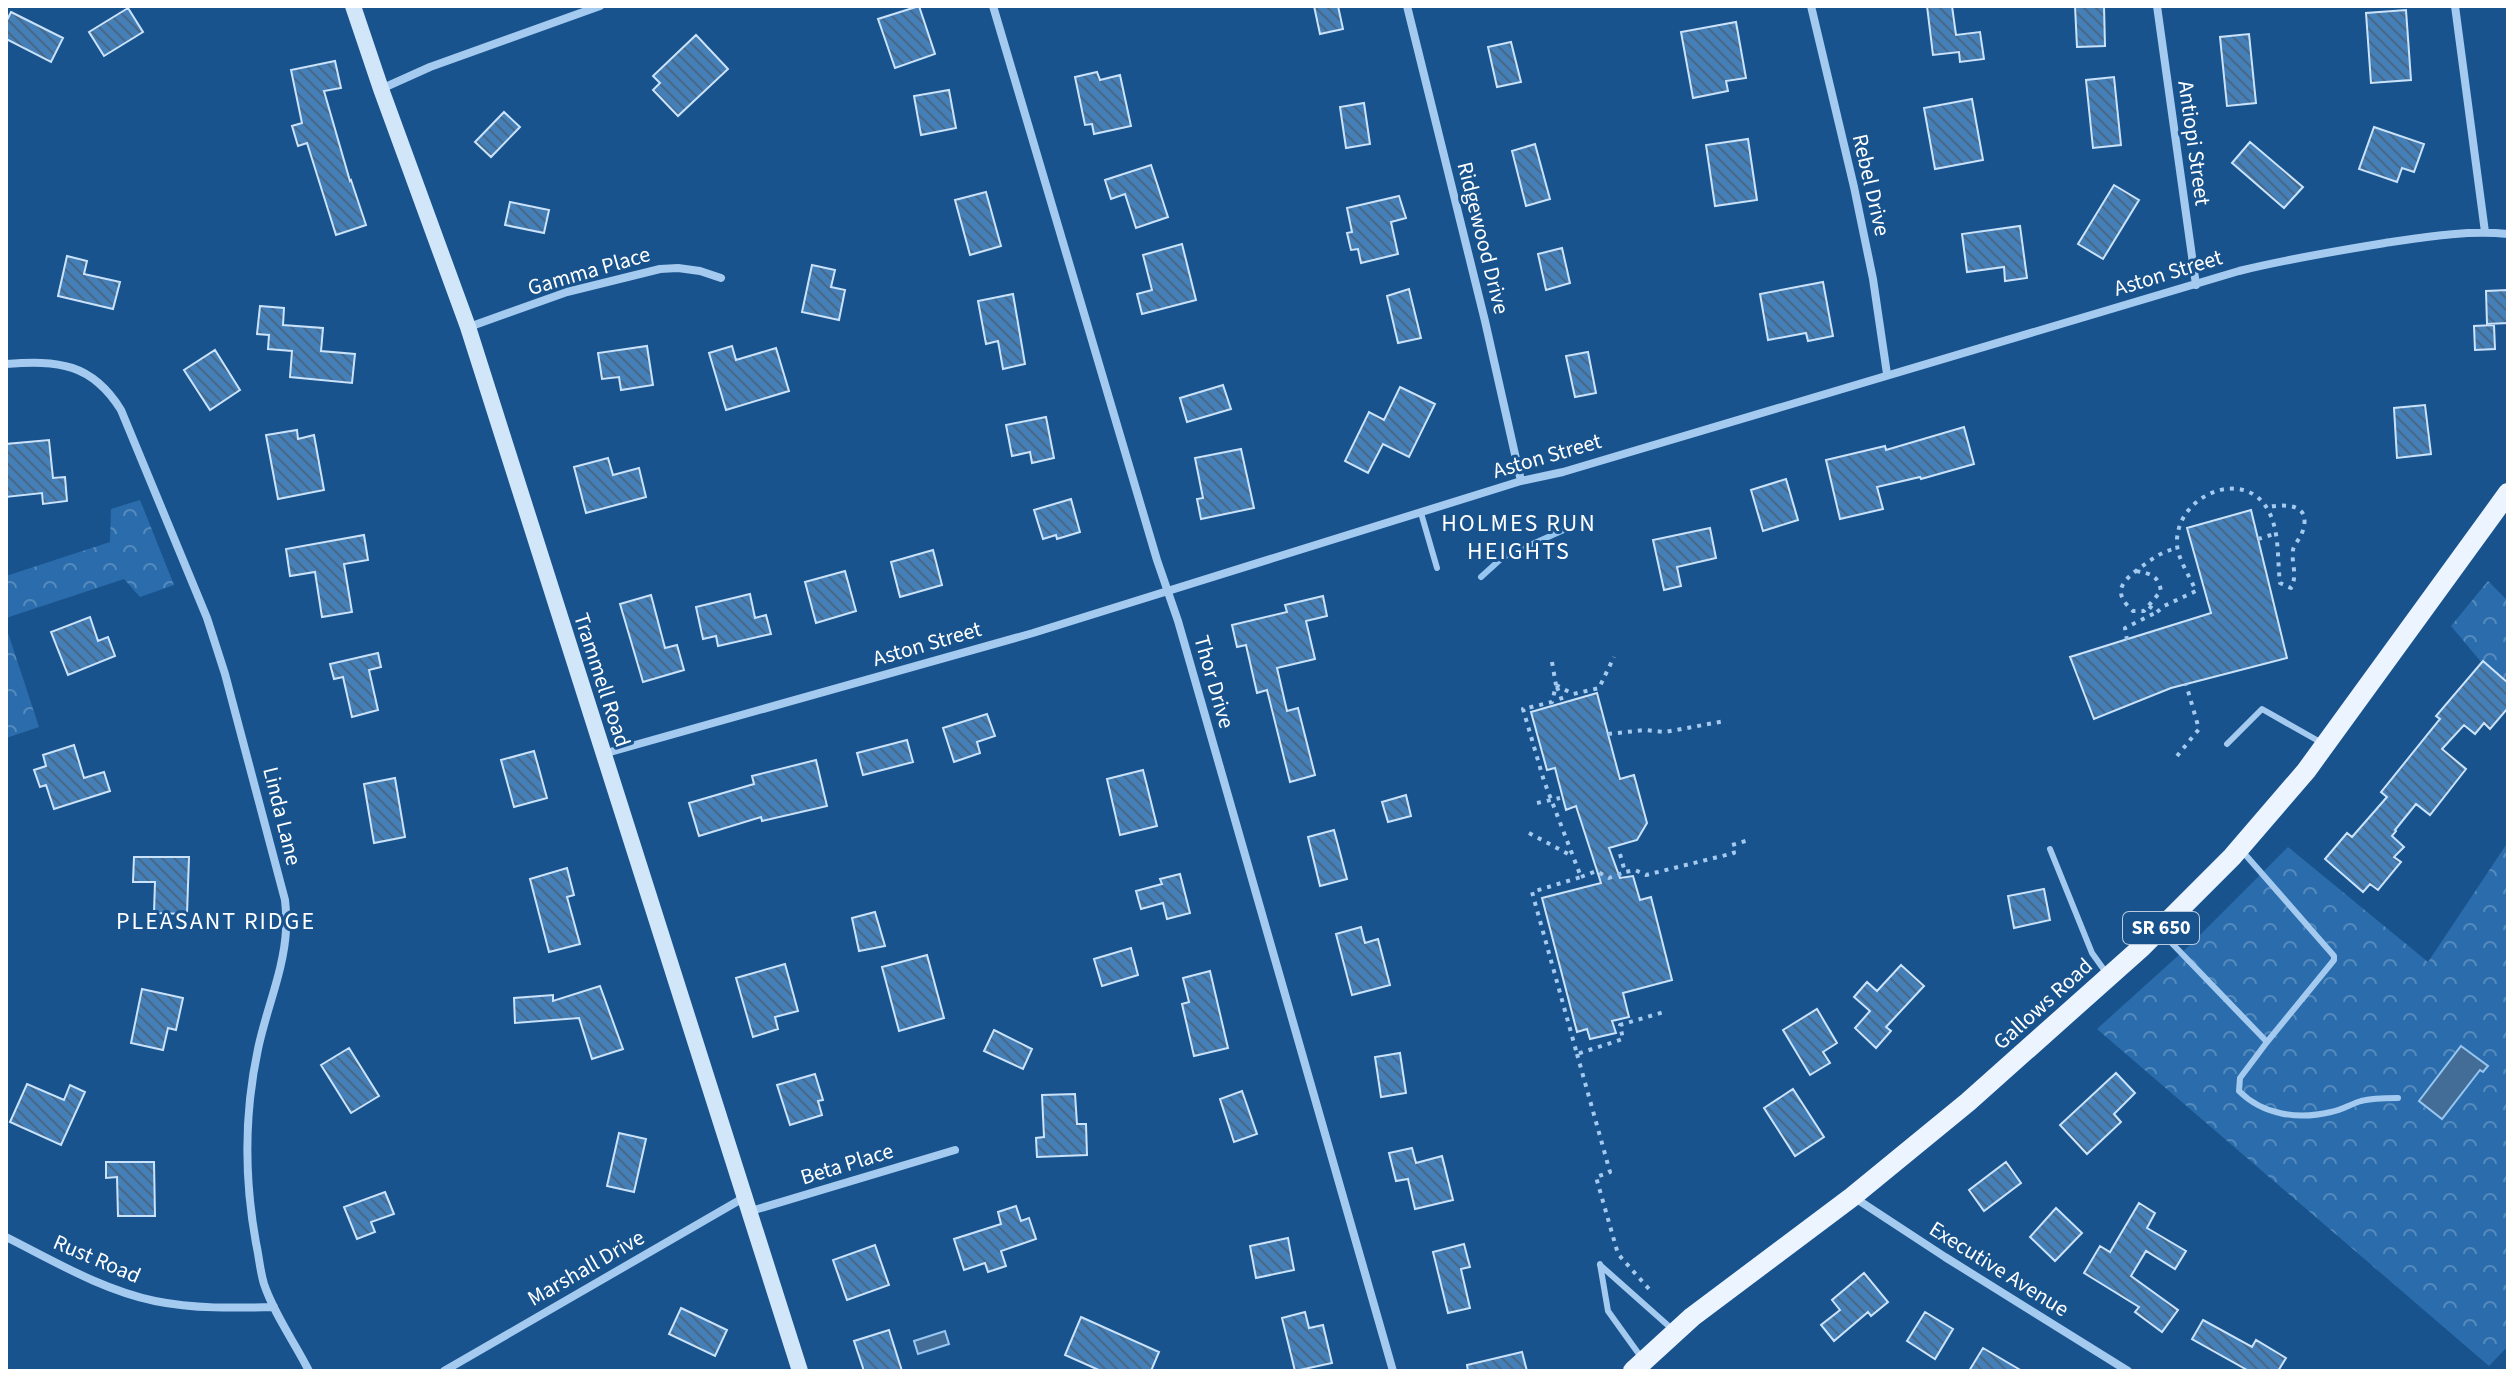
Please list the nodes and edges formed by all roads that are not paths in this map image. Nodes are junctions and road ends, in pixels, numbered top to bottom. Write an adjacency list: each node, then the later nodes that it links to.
1 (353, 6): 8 (street, Trammell Road)
2 (600, 6): 8 (street)
3 (993, 6): 20 (street, Thor Drive)
4 (1407, 6): 16 (street, Ridgewood Drive)
5 (1811, 6): 15 (street, Rebel Drive)
6 (2157, 6): 12 (street, Antiopi Street)
7 (2455, 6): 9 (street)
8 (381, 89): 13 (street, Trammell Road)
9 (2485, 232): 10 (street, Aston Street); 12 (street, Aston Street)
10 (2508, 234)
11 (721, 278): 13 (street, Gamma Place)
12 (2196, 285): 15 (street, Aston Street)
13 (468, 327): 23 (street, Trammell Road)
14 (6, 364): 34 (street, Linda Lane)
15 (1887, 374): 16 (street, Aston Street)
16 (1521, 481): 18 (street, Aston Street)
17 (2508, 493): 22 (main road, Gallows Road / SR 650)
18 (1421, 513): 19 (lane); 20 (street, Aston Street)
19 (1437, 568)
20 (1168, 591): 23 (street, Aston Street); 40 (street, Thor Drive)
21 (2227, 744): 22 (lane)
22 (2325, 744): 25 (main road, Gallows Road / SR 650)
23 (603, 754): 32 (street, Trammell Road)
24 (2050, 849): 27 (lane)
25 (2240, 849): 26 (main road, Gallows Road / SR 650); 28 (lane)
26 (2159, 930): 27 (main road, Gallows Road / SR 650); 28 (lane)
27 (2109, 977): 31 (main road, Gallows Road / SR 650)
28 (2267, 1042): 29 (lane)
29 (2398, 1098)
30 (955, 1150): 32 (street, Beta Place)
31 (1852, 1197): 35 (main road, Gallows Road / SR 650); 41 (street, Executive Avenue)
32 (748, 1204): 38 (street, Marshall Drive); 39 (street, Trammell Road)
33 (6, 1237): 34 (street, Rust Road)
34 (274, 1307): 37 (street, Linda Lane)
35 (1675, 1332): 36 (main road, Gallows Road / SR 650); 36 (lane)
36 (1638, 1366)
37 (309, 1371)
38 (444, 1371)
39 (800, 1371)
40 (1393, 1371)
41 (2128, 1371)

